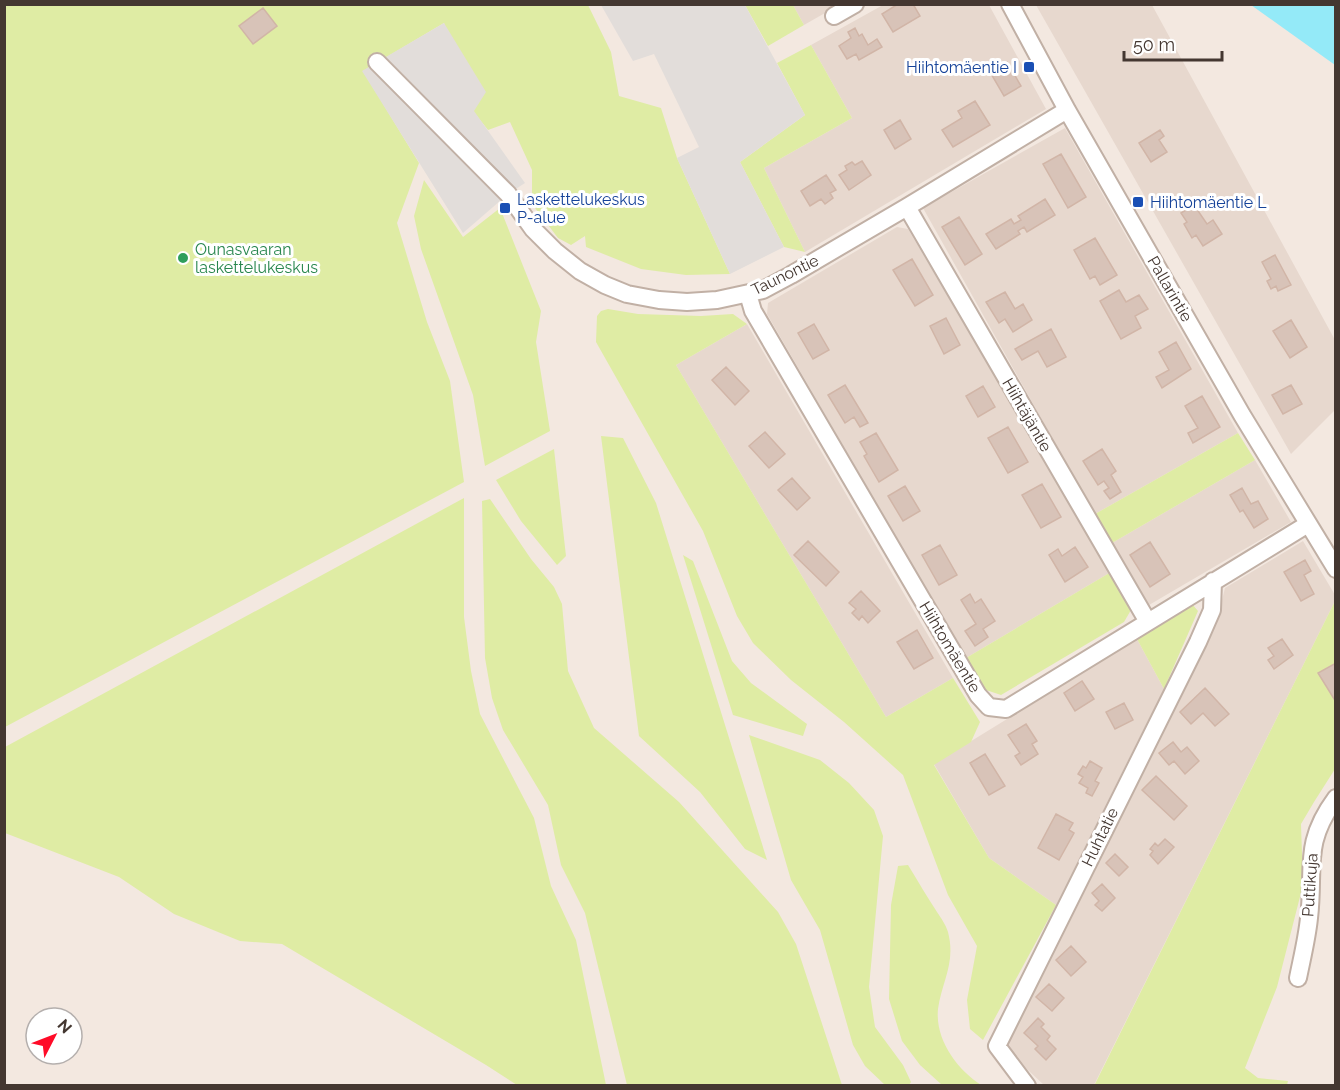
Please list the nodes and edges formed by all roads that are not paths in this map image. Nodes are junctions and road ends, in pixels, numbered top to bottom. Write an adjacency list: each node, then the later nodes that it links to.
1 (855, 4): 3 (street)
2 (1010, 4): 5 (street, Pallarintie)
3 (834, 16)
4 (377, 62): 7 (street, Taunontie)
5 (1067, 110): 6 (street, Taunontie); 8 (street, Pallarintie)
6 (907, 207): 7 (street, Taunontie); 11 (street, Hiihtäjäntie)
7 (748, 294): 11 (street, Hiihtomäentie)
8 (1308, 524): 9 (street, Pallarintie); 10 (street, Hiihtomäentie)
9 (1335, 569)
10 (1213, 581): 11 (street, Hiihtomäentie); 14 (street, Huhtatie)
11 (1148, 622)
12 (1335, 798): 13 (street, Puttikuja)
13 (1298, 978)
14 (1027, 1086)

